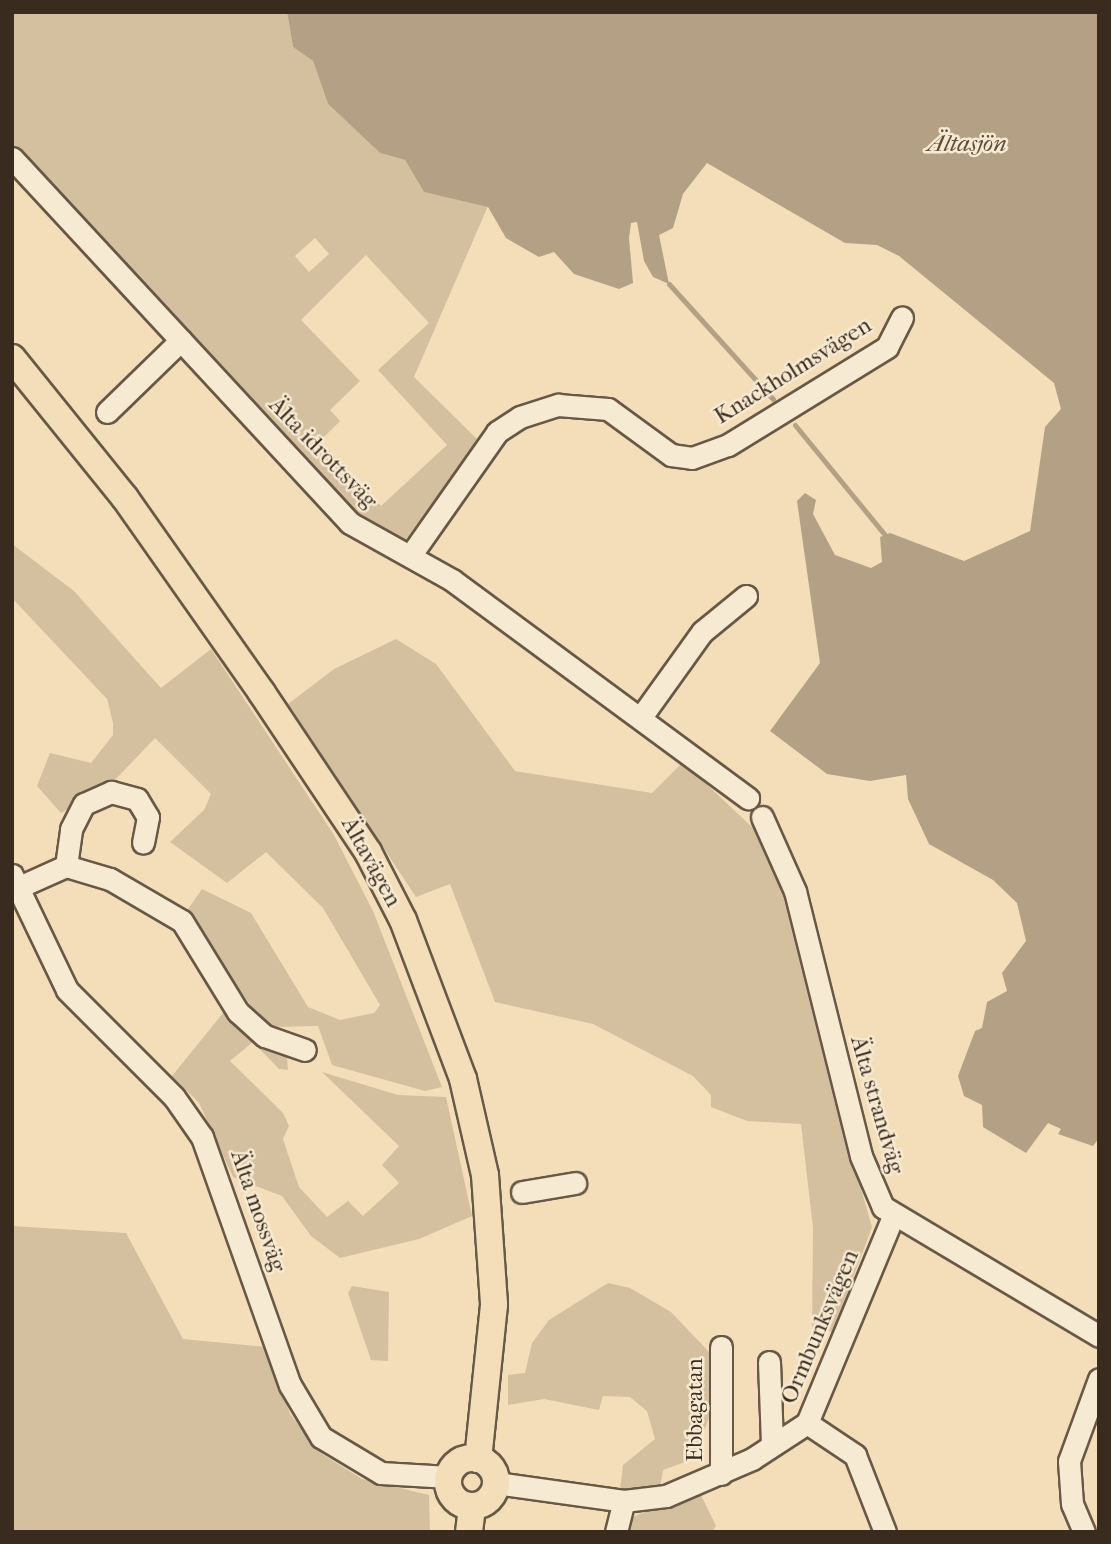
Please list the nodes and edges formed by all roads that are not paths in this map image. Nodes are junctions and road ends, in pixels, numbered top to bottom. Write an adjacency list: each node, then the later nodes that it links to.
1 (12, 158): 3 (street, Älta idrottsväg)
2 (902, 318): 6 (street, Knackholmsvägen)
3 (181, 340): 5 (street); 6 (street, Älta idrottsväg)
4 (12, 358): 24 (main road, Ältavägen)
5 (107, 412)
6 (410, 556): 8 (street, Älta idrottsväg)
7 (746, 596): 8 (street)
8 (641, 717): 9 (street, Älta idrottsväg)
9 (748, 798)
10 (762, 817): 17 (street, Älta strandväg)
11 (143, 843): 12 (street)
12 (66, 866): 13 (street); 14 (street)
13 (16, 881): 26 (street, Älta mossväg)
14 (305, 1050)
15 (575, 1183): 16 (street)
16 (523, 1192)
17 (893, 1216): 18 (street, Älta strandväg); 22 (street, Ormbunksvägen)
18 (1099, 1336)
19 (721, 1347): 25 (street, Ebbagatan)
20 (769, 1362): 23 (street)
21 (1099, 1379): 32 (street)
22 (807, 1423): 23 (street, Ormbunksvägen); 31 (street)
23 (772, 1444): 25 (street, Ormbunksvägen)
24 (478, 1459): 26 (main road); 27 (main road)
25 (720, 1474): 28 (street, Ormbunksvägen)
26 (449, 1478): 29 (main road)
27 (496, 1483): 28 (street, Ormbunksvägen); 29 (main road)
28 (624, 1502): 30 (street)
29 (471, 1519)
30 (616, 1532)
31 (885, 1532)
32 (1084, 1532)

